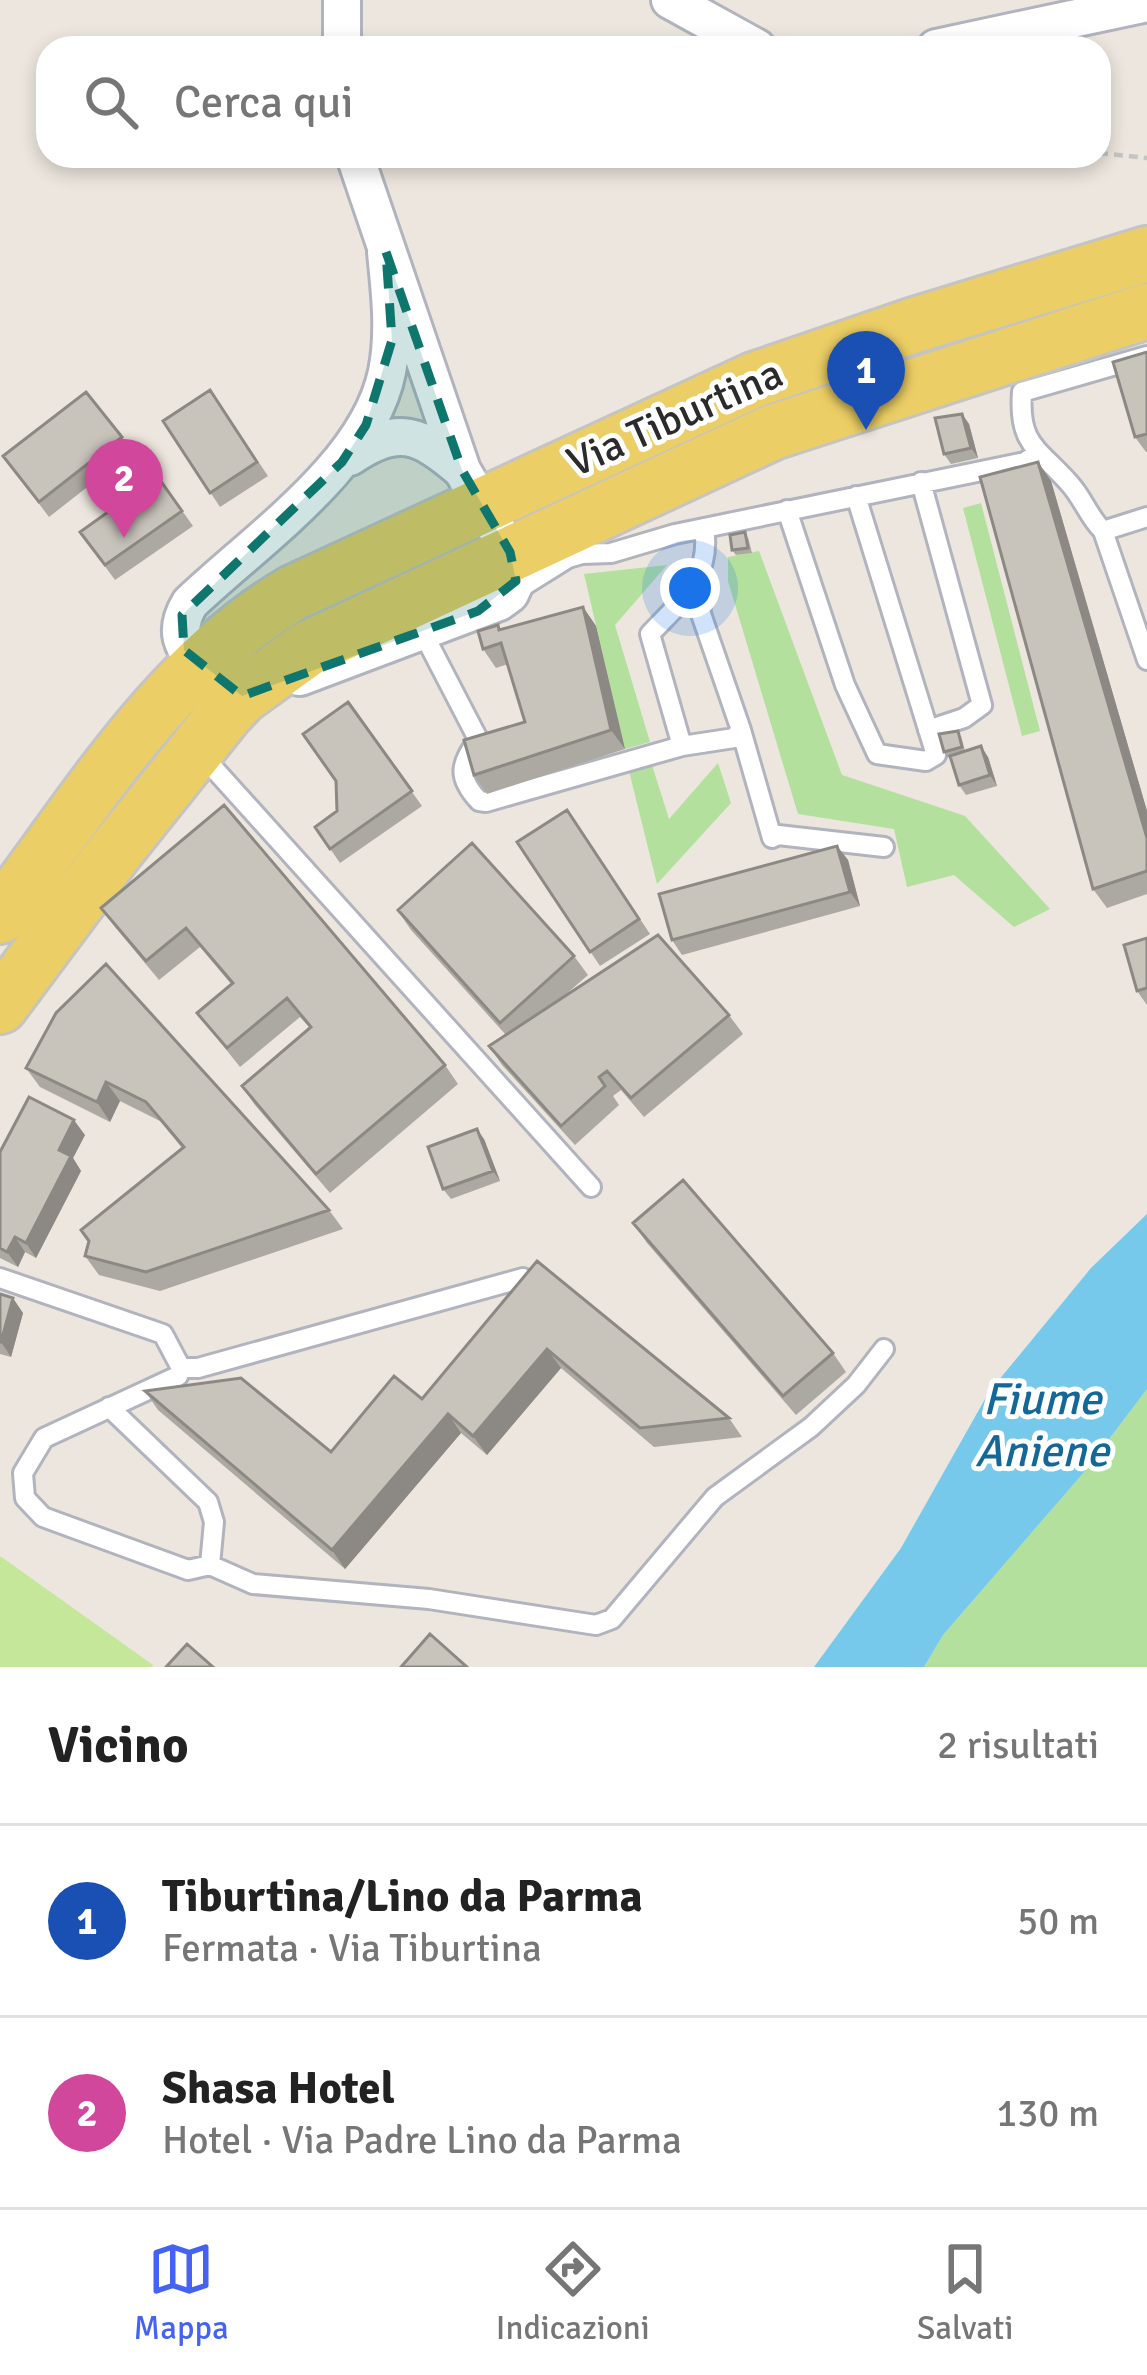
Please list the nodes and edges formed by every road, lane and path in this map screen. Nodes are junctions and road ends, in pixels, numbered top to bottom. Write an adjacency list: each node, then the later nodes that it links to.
1 (342, 0): 4 (street)
2 (670, 0): 5 (street)
3 (1147, 3): 6 (street)
4 (342, 36)
5 (735, 36)
6 (992, 36)
7 (1111, 154): 8 (path)
8 (1147, 158)
9 (360, 168): 10 (street)
10 (386, 252): 15 (street); 17 (street)
11 (1147, 254): 17 (main road, Via Tiburtina)
12 (1147, 311): 23 (main road, Via Tiburtina)
13 (1147, 356): 14 (lane)
14 (1036, 454): 16 (lane); 22 (lane)
15 (342, 463): 17 (street); 28 (street)
16 (921, 482): 18 (lane); 31 (lane)
17 (472, 487): 24 (street); 28 (main road, Via Tiburtina)
18 (856, 496): 19 (lane); 31 (lane)
19 (788, 510): 21 (lane); 31 (lane)
20 (1147, 518): 22 (lane)
21 (704, 528): 23 (lane); 25 (lane)
22 (1103, 531): 27 (lane)
23 (596, 537): 24 (main road, Via Tiburtina)
24 (510, 573): 26 (street, Via Tiburtina); 29 (main road, Via Tiburtina)
25 (699, 581): 30 (lane); 32 (lane)
26 (423, 633): 29 (street, Via Tiburtina); 32 (lane)
27 (1147, 660)
28 (197, 663): 29 (street); 35 (main road, Via Tiburtina)
29 (242, 696): 33 (main road, Via Tiburtina)
30 (741, 730): 32 (lane); 34 (lane)
31 (928, 730)
32 (682, 746)
33 (196, 749): 36 (main road, Via Tiburtina); 37 (lane)
34 (884, 848)
35 (0, 916)
36 (0, 1006)
37 (591, 1187)
38 (0, 1278): 41 (lane)
39 (524, 1278): 41 (lane)
40 (884, 1349): 43 (lane)
41 (181, 1368): 42 (lane)
42 (109, 1408): 43 (lane); 43 (lane)
43 (210, 1564)

